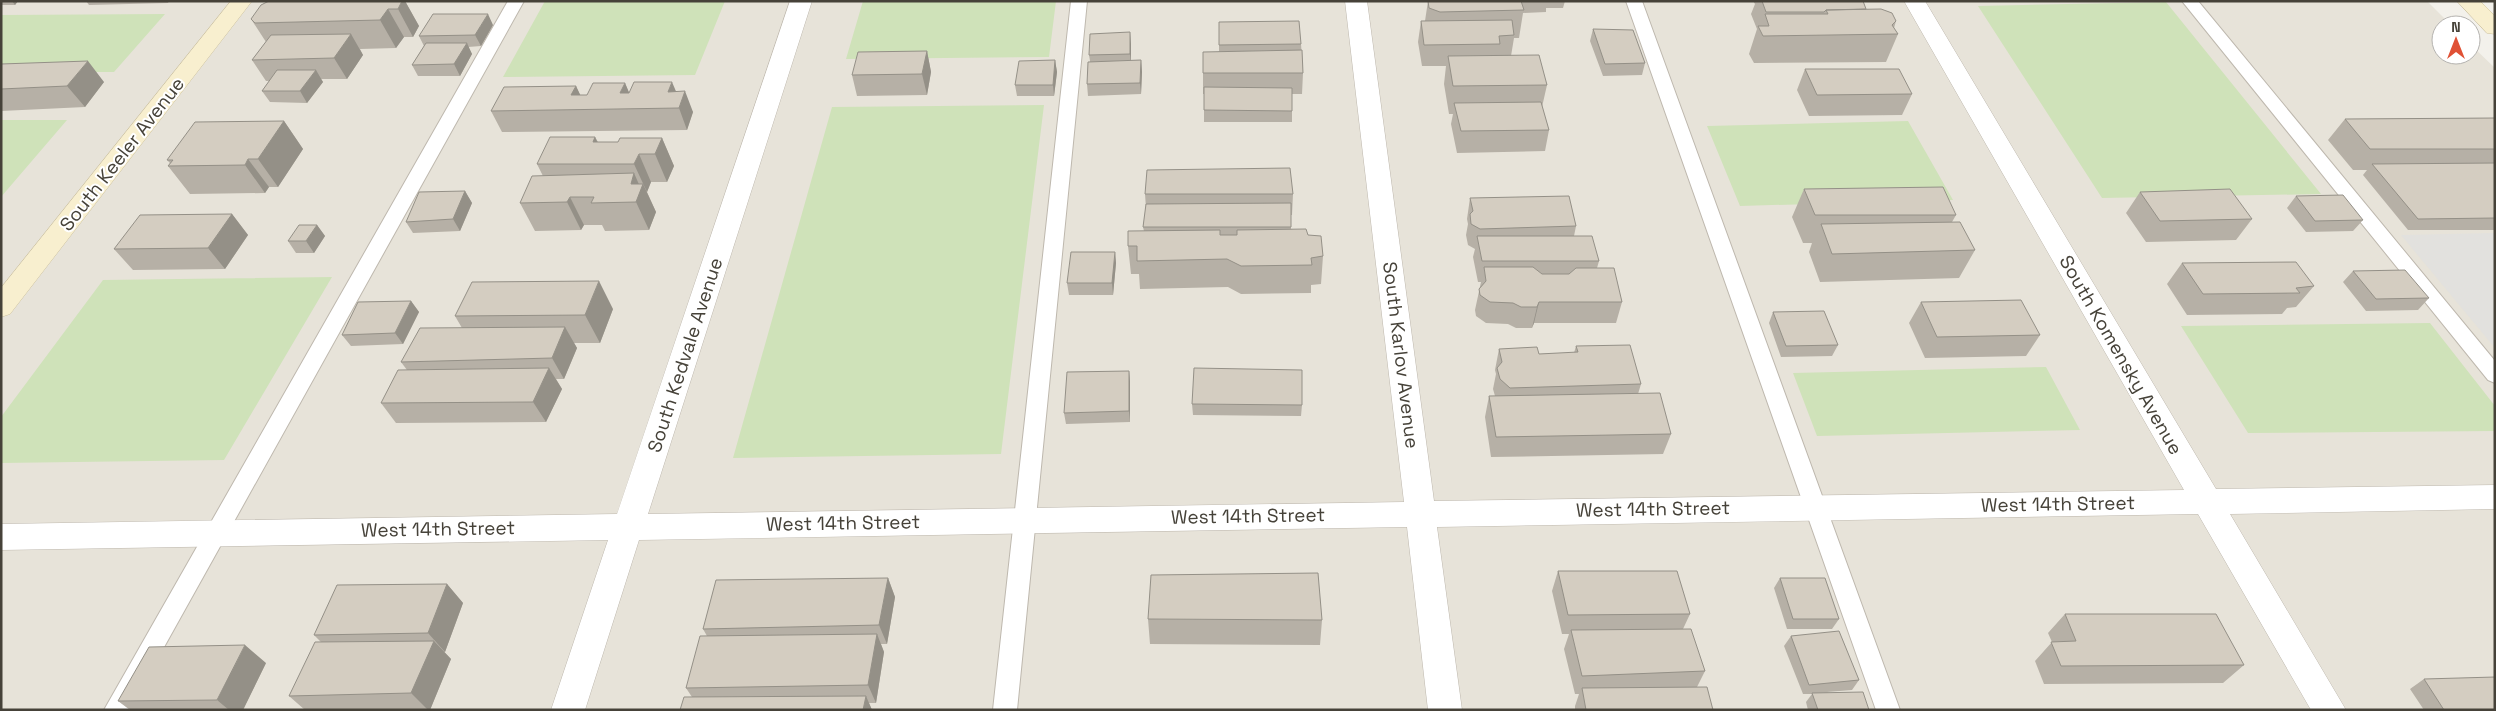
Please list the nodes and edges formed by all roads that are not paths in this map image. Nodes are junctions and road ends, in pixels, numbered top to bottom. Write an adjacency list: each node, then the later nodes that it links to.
1 (242, 1): 11 (street, South Keeler Avenue)
2 (516, 1): 19 (lane)
3 (801, 1): 18 (street, South Kedvale Avenue)
4 (1079, 1): 17 (lane)
5 (1356, 1): 16 (street, South Karlov Avenue)
6 (1634, 1): 15 (lane)
7 (1914, 1): 14 (street, South Komensky Avenue)
8 (2190, 1): 12 (lane)
9 (2467, 1): 10 (street)
10 (2495, 28)
11 (1, 307)
12 (2495, 375)
13 (2495, 497): 14 (street, West 14th Street)
14 (2207, 501): 15 (street, West 14th Street); 26 (street, South Komensky Avenue)
15 (1815, 507): 16 (street, West 14th Street); 25 (lane)
16 (1421, 513): 17 (street, West 14th Street); 24 (street, South Karlov Avenue)
17 (1025, 520): 18 (street, West 14th Street); 23 (lane)
18 (628, 526): 19 (street, West 14th Street); 22 (street, South Kedvale Avenue)
19 (216, 533): 20 (street, West 14th Street); 21 (lane)
20 (1, 537)
21 (116, 710)
22 (568, 710)
23 (1005, 710)
24 (1445, 710)
25 (1888, 710)
26 (2329, 710)

